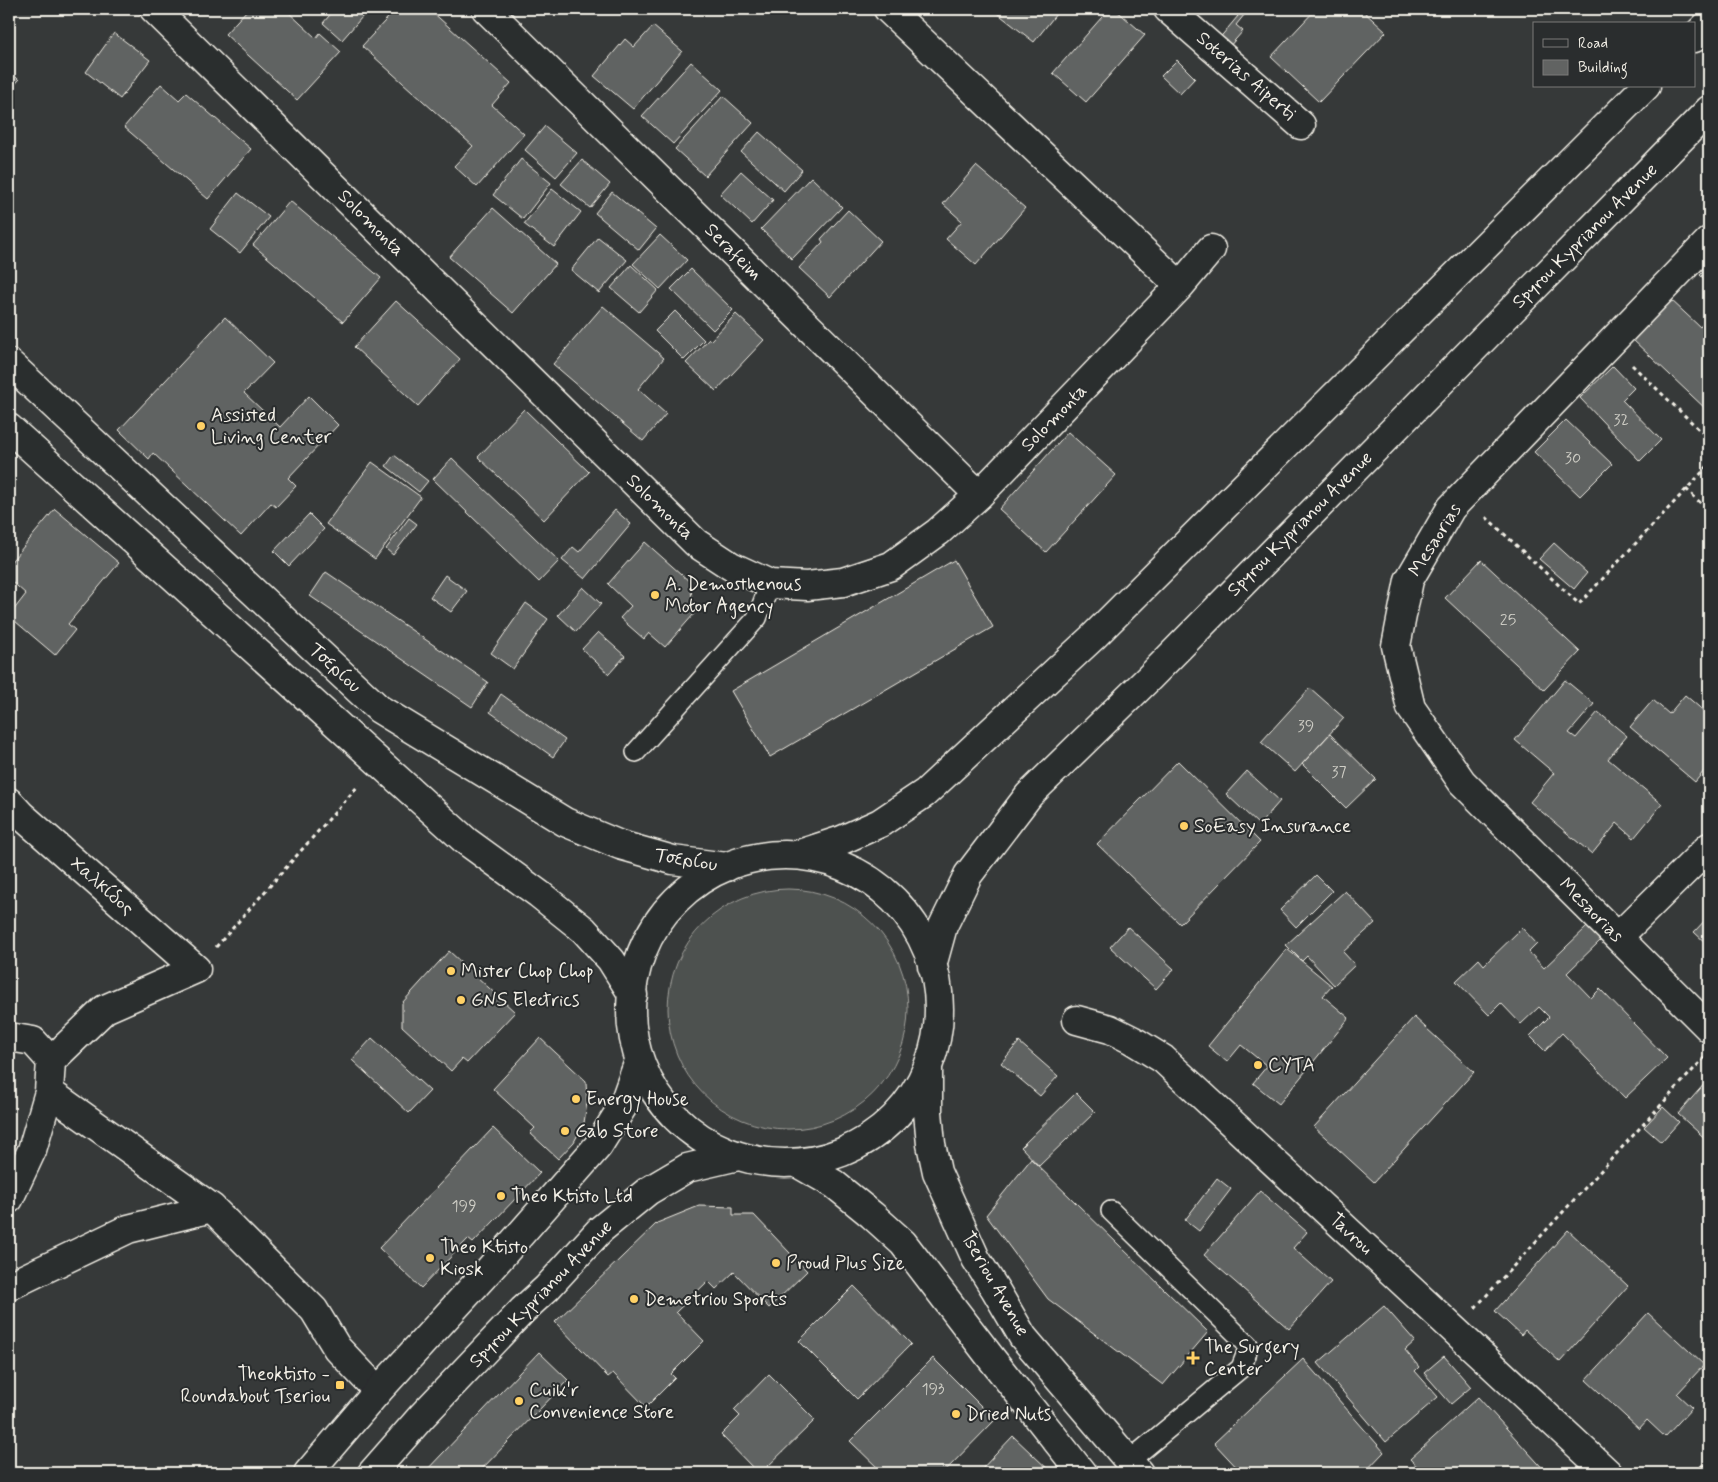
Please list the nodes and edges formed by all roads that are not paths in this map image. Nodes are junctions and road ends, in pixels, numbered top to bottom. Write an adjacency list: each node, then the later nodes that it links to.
1 (154, 9): 16 (main road, Solomonta)
2 (486, 9): 15 (main road, Serafeim)
3 (888, 9): 12 (main road)
4 (1168, 9): 9 (main road, Soterias Aiperti)
5 (1709, 24): 6 (main road)
6 (1696, 36)
7 (1644, 88): 20 (main road)
8 (1709, 110): 23 (main road, Spyrou Kyprianou Avenue)
9 (1301, 124)
10 (1709, 241): 22 (main road, Mesaorias)
11 (1210, 249): 12 (main road, Solomonta)
12 (1180, 286): 15 (main road, Solomonta)
13 (9, 363): 21 (main road, Τσερίου)
14 (9, 428): 24 (main road, Τσερίου)
15 (979, 495): 16 (main road, Solomonta)
16 (770, 584): 17 (lane)
17 (636, 752)
18 (13, 815): 28 (main road, Χαλκίδος)
19 (1709, 847): 22 (main road)
20 (796, 855): 21 (main road); 23 (main road)
21 (727, 867): 24 (main road)
22 (1618, 937): 26 (main road, Mesaorias)
23 (932, 966): 30 (main road)
24 (633, 995): 29 (main road)
25 (1077, 1020): 43 (main road, Tavrou)
26 (1709, 1028)
27 (9, 1037): 28 (main road)
28 (51, 1061): 31 (main road)
29 (639, 1061): 32 (main road); 38 (main road)
30 (928, 1061): 33 (main road); 39 (main road, Tseriou Avenue)
31 (49, 1092): 34 (main road); 35 (main road)
32 (738, 1156): 33 (main road); 41 (main road, Spyrou Kyprianou Avenue)
33 (799, 1164): 42 (main road)
34 (9, 1200)
35 (212, 1208): 37 (main road); 38 (main road)
36 (1111, 1211): 39 (lane)
37 (9, 1286)
38 (378, 1391): 40 (main road)
39 (1134, 1467)
40 (308, 1473)
41 (372, 1473)
42 (1082, 1473)
43 (1608, 1473)

